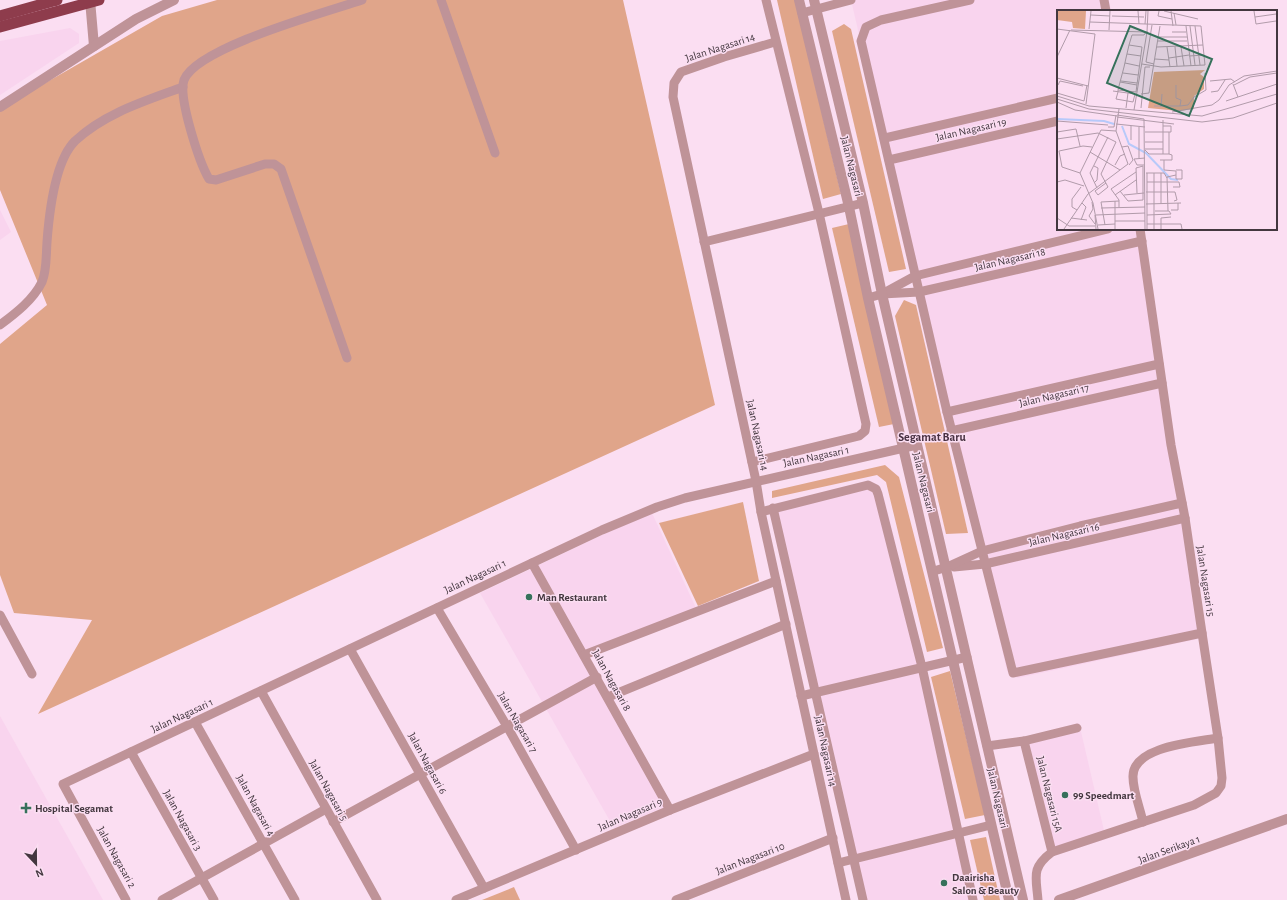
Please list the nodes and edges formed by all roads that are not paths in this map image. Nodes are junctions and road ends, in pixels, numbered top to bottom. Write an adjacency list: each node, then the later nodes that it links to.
1 (57, 0): 14 (highway)
2 (174, 0): 17 (street)
3 (362, 0): 18 (street)
4 (441, 0): 23 (street)
5 (766, 0): 16 (street)
6 (799, 0): 13 (street, Jalan Nagasari)
7 (851, 0): 11 (street)
8 (970, 0): 22 (street)
9 (1104, 0): 12 (street)
10 (93, 1): 15 (highway); 17 (street)
11 (815, 5): 13 (street); 25 (street, Jalan Nagasari)
12 (1106, 10)
13 (802, 13): 26 (street, Jalan Nagasari)
14 (0, 16)
15 (0, 27)
16 (775, 42): 27 (street); 31 (street, Jalan Nagasari 14)
17 (94, 46): 20 (street)
18 (183, 87): 36 (street); 37 (street)
19 (1057, 98): 22 (street)
20 (0, 107)
21 (1057, 121): 24 (street, Jalan Nagasari 19)
22 (885, 138): 24 (street)
23 (494, 153)
24 (890, 160): 32 (street)
25 (864, 204): 26 (street); 34 (street, Jalan Nagasari)
26 (849, 207): 27 (street); 35 (street, Jalan Nagasari)
27 (819, 213): 31 (street); 44 (street, Jalan Nagasari 1)
28 (1104, 230): 32 (street)
29 (1140, 230): 30 (street, Jalan Nagasari 15)
30 (1142, 241): 33 (street, Jalan Nagasari 18); 38 (street, Jalan Nagasari 15)
31 (704, 242): 44 (street, Jalan Nagasari 14)
32 (915, 276): 33 (street); 34 (street)
33 (919, 292): 34 (street, Jalan Nagasari 18); 40 (street)
34 (882, 294): 35 (street); 42 (street, Jalan Nagasari)
35 (868, 298): 43 (street, Jalan Nagasari)
36 (0, 325)
37 (347, 358)
38 (1159, 364): 39 (street, Jalan Nagasari 15); 40 (street)
39 (1162, 383): 41 (street, Jalan Nagasari 17); 46 (street, Jalan Nagasari 15)
40 (947, 412): 41 (street)
41 (951, 431): 50 (street)
42 (917, 445): 43 (street, Jalan Nagasari 1); 53 (street, Jalan Nagasari)
43 (904, 448): 45 (street, Jalan Nagasari 1); 54 (street, Jalan Nagasari)
44 (752, 462): 45 (street, Jalan Nagasari 14)
45 (756, 481): 48 (street, Jalan Nagasari 14); 51 (street, Jalan Nagasari 1)
46 (1182, 503): 49 (street, Jalan Nagasari 15); 50 (street)
47 (773, 508): 48 (street); 64 (street); 68 (street, Jalan Nagasari 14)
48 (761, 512): 55 (street, Jalan Nagasari 14)
49 (1185, 518): 52 (street, Jalan Nagasari 16); 59 (street, Jalan Nagasari 15)
50 (982, 552): 52 (street); 53 (street)
51 (532, 563): 56 (street, Jalan Nagasari 1); 61 (street, Jalan Nagasari 8)
52 (985, 564): 53 (street, Jalan Nagasari 16); 59 (street, Jalan Nagasari 15)
53 (947, 567): 54 (street); 62 (street, Jalan Nagasari)
54 (934, 571): 63 (street, Jalan Nagasari)
55 (776, 581): 58 (street, Jalan Nagasari 14); 61 (street)
56 (437, 608): 60 (street, Jalan Nagasari 1); 72 (street, Jalan Nagasari 7)
57 (0, 615): 65 (street)
58 (786, 624): 69 (street, Jalan Nagasari 14); 70 (street)
59 (1202, 633): 74 (street)
60 (350, 649): 67 (street, Jalan Nagasari 1); 79 (street, Jalan Nagasari 6)
61 (584, 655): 66 (street, Jalan Nagasari 8)
62 (967, 657): 63 (street); 76 (street, Jalan Nagasari)
63 (954, 660): 64 (street); 86 (street, Jalan Nagasari)
64 (922, 668): 68 (street); 87 (street)
65 (32, 674)
66 (597, 678): 70 (street, Jalan Nagasari 8); 72 (street)
67 (261, 691): 71 (street, Jalan Nagasari 1); 81 (street, Jalan Nagasari 5)
68 (816, 692): 69 (street); 92 (street, Jalan Nagasari 14)
69 (801, 696): 78 (street, Jalan Nagasari 14)
70 (608, 697): 82 (street, Jalan Nagasari 8)
71 (195, 722): 77 (street, Jalan Nagasari 1); 89 (street, Jalan Nagasari 4)
72 (508, 728): 79 (street); 90 (street, Jalan Nagasari 7)
73 (1077, 728): 75 (street)
74 (1218, 738): 85 (street); 85 (street)
75 (1024, 741): 76 (street); 91 (street, Jalan Nagasari 15A)
76 (987, 746): 107 (street, Jalan Nagasari)
77 (131, 752): 80 (street, Jalan Nagasari 1); 94 (street, Jalan Nagasari 3)
78 (814, 754): 82 (street, Jalan Nagasari 9); 88 (street, Jalan Nagasari 14)
79 (421, 774): 84 (street); 95 (street, Jalan Nagasari 6)
80 (63, 784): 96 (street, Jalan Nagasari 2)
81 (326, 809): 84 (street, Jalan Nagasari 5); 89 (street)
82 (670, 810): 90 (street, Jalan Nagasari 9)
83 (1287, 819): 109 (street, Jalan Serikaya 1)
84 (333, 822): 100 (street, Jalan Nagasari 5)
85 (1143, 822): 91 (street)
86 (991, 825): 87 (street); 106 (street, Jalan Nagasari)
87 (958, 832): 92 (street); 105 (street)
88 (833, 838): 93 (street, Jalan Nagasari 14); 102 (street, Jalan Nagasari 10)
89 (264, 845): 94 (street); 99 (street, Jalan Nagasari 4)
90 (576, 850): 95 (street, Jalan Nagasari 9)
91 (1052, 852): 108 (street)
92 (853, 859): 93 (street); 104 (street, Jalan Nagasari 14)
93 (838, 863): 103 (street, Jalan Nagasari 14)
94 (202, 879): 97 (street); 98 (street, Jalan Nagasari 3)
95 (484, 888): 101 (street, Jalan Nagasari 9)
96 (126, 900)
97 (162, 900)
98 (214, 900)
99 (295, 900)
100 (377, 900)
101 (456, 900)
102 (676, 900)
103 (846, 900)
104 (863, 900)
105 (973, 900)
106 (1009, 900)
107 (1023, 900)
108 (1038, 900)
109 (1059, 900)

